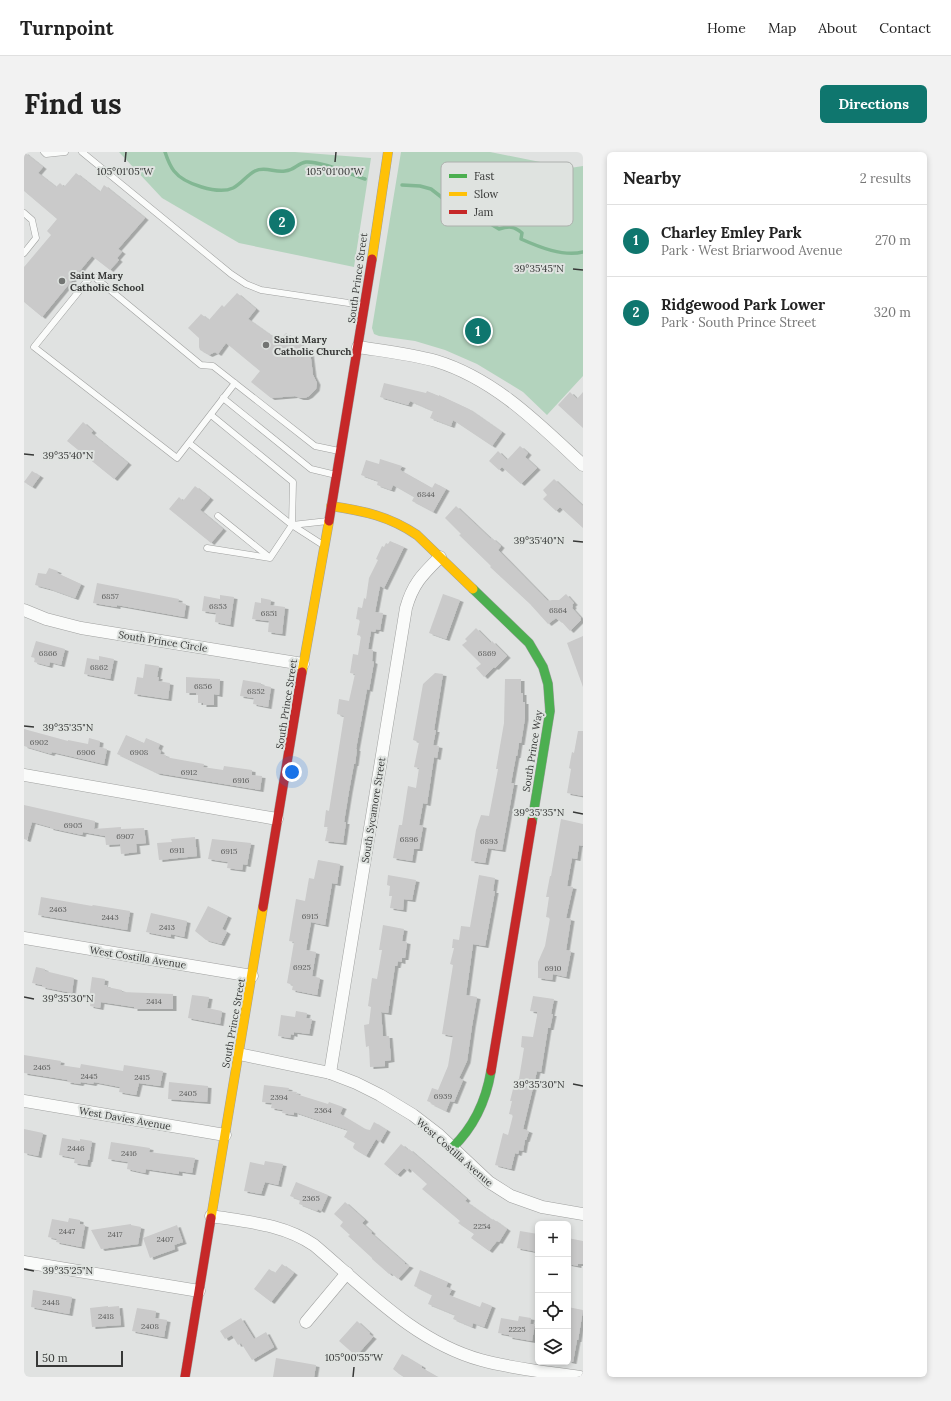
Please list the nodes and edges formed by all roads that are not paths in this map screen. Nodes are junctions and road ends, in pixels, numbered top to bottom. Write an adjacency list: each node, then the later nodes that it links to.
1 (44, 152): 2 (lane)
2 (65, 152)
3 (82, 152): 7 (lane)
4 (388, 152): 7 (street, South Prince Street)
5 (24, 213): 6 (lane)
6 (24, 253)
7 (364, 305): 8 (street, South Prince Street)
8 (358, 347): 13 (street, South Prince Street); 14 (street)
9 (235, 383): 10 (lane); 12 (lane); 13 (lane)
10 (224, 398): 11 (lane); 15 (lane)
11 (211, 414): 12 (lane); 19 (lane)
12 (189, 443): 19 (lane)
13 (340, 451): 15 (street, South Prince Street)
14 (583, 465)
15 (337, 475): 16 (street, South Prince Street)
16 (332, 506): 18 (street, South Prince Street); 22 (street, South Prince Way)
17 (218, 516): 23 (lane)
18 (329, 521): 19 (lane); 20 (street, South Prince Street)
19 (292, 525): 20 (lane); 23 (lane)
20 (325, 545): 25 (street, South Prince Street)
21 (207, 548): 23 (lane)
22 (440, 557): 31 (street, South Sycamore Street); 34 (street, South Prince Way)
23 (270, 558)
24 (24, 610): 25 (street, South Prince Circle)
25 (303, 664): 27 (street, South Prince Street)
26 (24, 775): 27 (street)
27 (278, 819): 29 (street, South Prince Street)
28 (24, 938): 29 (street, West Costilla Avenue)
29 (252, 976): 30 (street, South Prince Street)
30 (239, 1054): 31 (street, West Costilla Avenue); 33 (street, South Prince Street)
31 (330, 1073): 34 (street, West Costilla Avenue)
32 (24, 1101): 33 (street, West Davies Avenue)
33 (225, 1135): 36 (street, South Prince Street)
34 (452, 1148): 35 (street, West Costilla Avenue)
35 (583, 1214)
36 (211, 1216): 38 (street); 39 (street, South Prince Street)
37 (24, 1262): 39 (street)
38 (347, 1273): 40 (street); 42 (street)
39 (199, 1291): 41 (street, South Prince Street)
40 (306, 1322)
41 (185, 1377)
42 (580, 1377)

